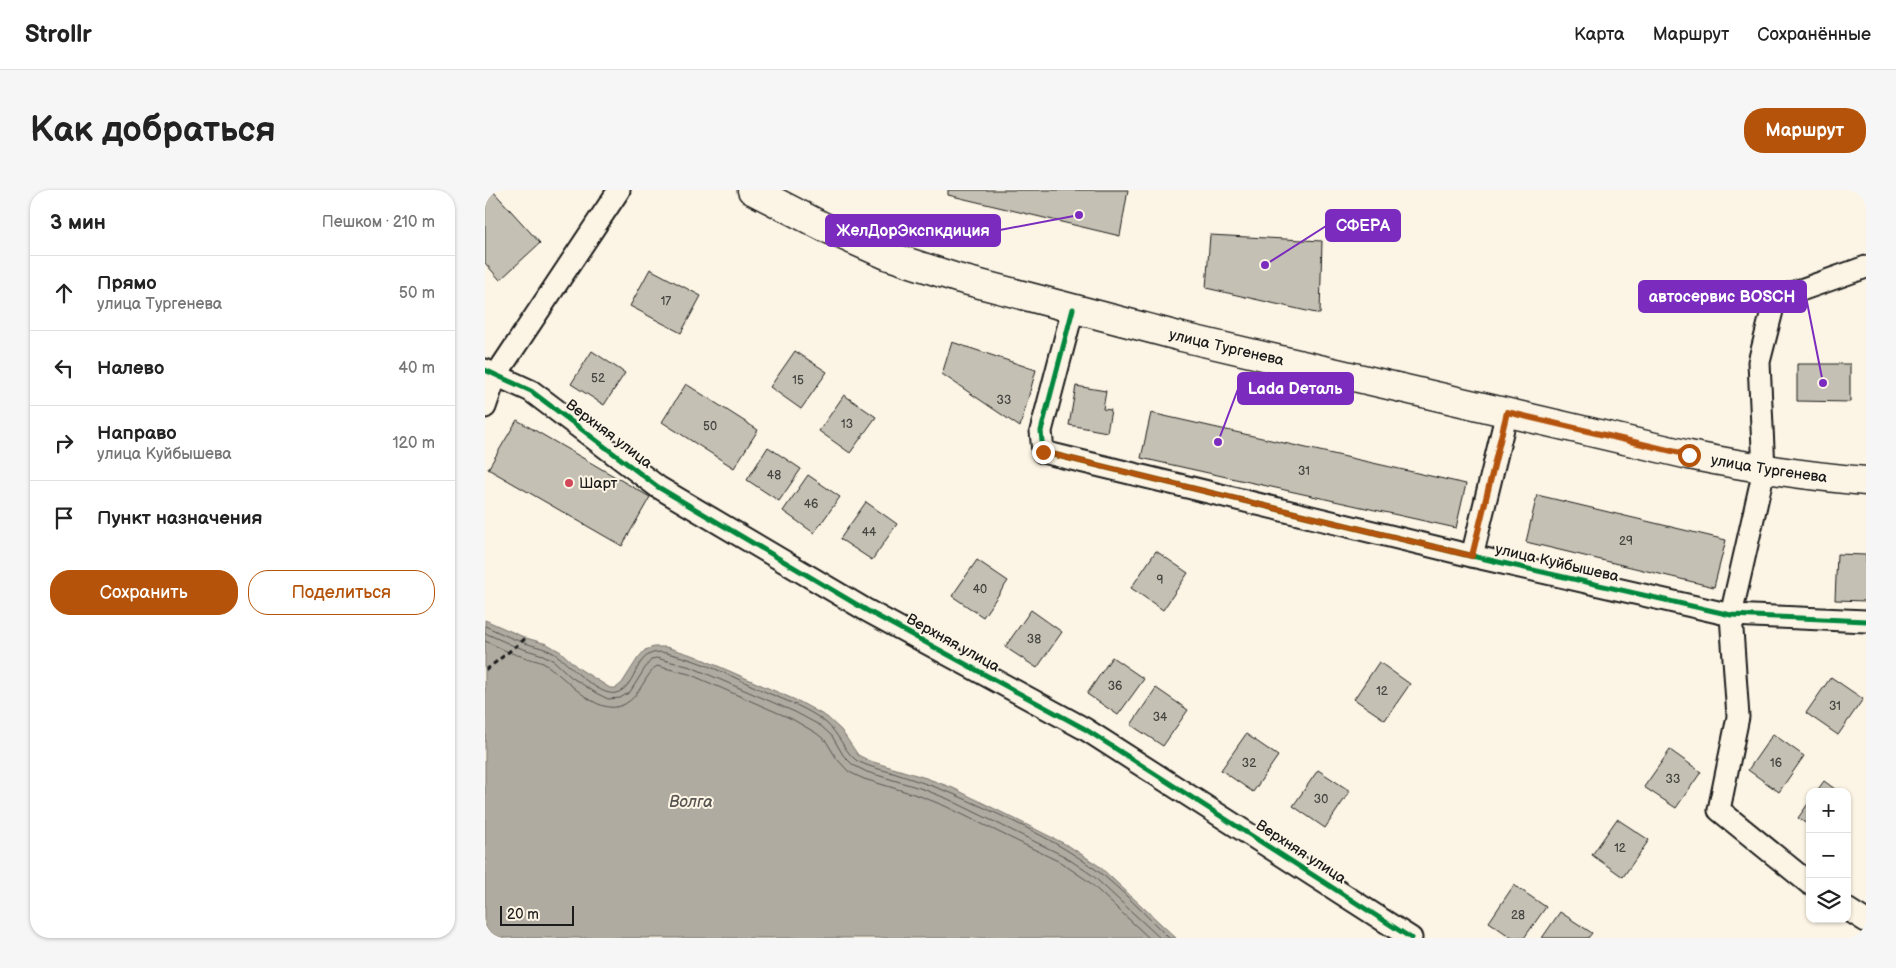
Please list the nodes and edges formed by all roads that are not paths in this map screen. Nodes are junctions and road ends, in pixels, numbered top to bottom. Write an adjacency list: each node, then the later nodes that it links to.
1 (619, 190): 5 (street)
2 (752, 190): 4 (main road, улица Тургенева)
3 (1866, 267): 8 (street)
4 (1073, 308): 7 (main road, улица Тургенева); 10 (street, улица Куйбышева)
5 (490, 373): 6 (street); 16 (street, Верхняя улица)
6 (485, 407)
7 (1507, 412): 8 (main road, улица Тургенева); 10 (street)
8 (1764, 470): 9 (main road, улица Тургенева); 11 (street)
9 (1866, 481)
10 (1472, 556): 11 (street, улица Куйбышева)
11 (1731, 615): 12 (street, улица Куйбышева); 13 (street)
12 (1866, 621)
13 (1806, 881)
14 (1851, 912): 15 (street)
15 (1866, 921)
16 (1411, 938)

